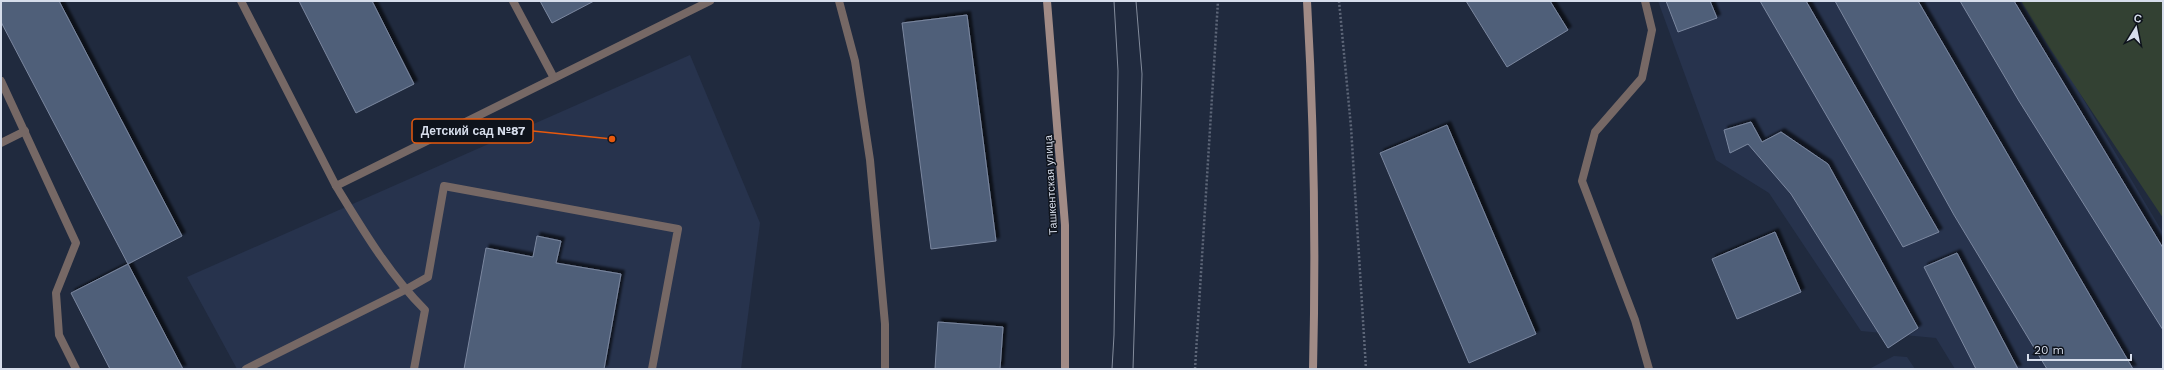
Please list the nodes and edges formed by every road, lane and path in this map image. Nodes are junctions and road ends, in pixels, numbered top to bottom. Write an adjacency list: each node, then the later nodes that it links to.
1 (241, 1): 14 (lane)
2 (513, 1): 10 (lane)
3 (710, 1): 10 (lane)
4 (839, 1): 20 (lane)
5 (1048, 1): 21 (main road, Ташкентская улица)
6 (1218, 1): 22 (path)
7 (1307, 1): 23 (main road)
8 (1339, 1): 24 (path)
9 (1645, 1): 25 (lane)
10 (554, 78): 14 (lane)
11 (1, 81): 12 (lane)
12 (25, 131): 13 (lane); 16 (lane)
13 (1, 143)
14 (336, 186): 15 (lane)
15 (405, 290): 17 (lane); 18 (lane); 19 (lane)
16 (76, 369)
17 (246, 369)
18 (414, 369)
19 (652, 369)
20 (885, 369)
21 (1065, 369)
22 (1195, 369)
23 (1313, 369)
24 (1366, 369)
25 (1649, 369)

